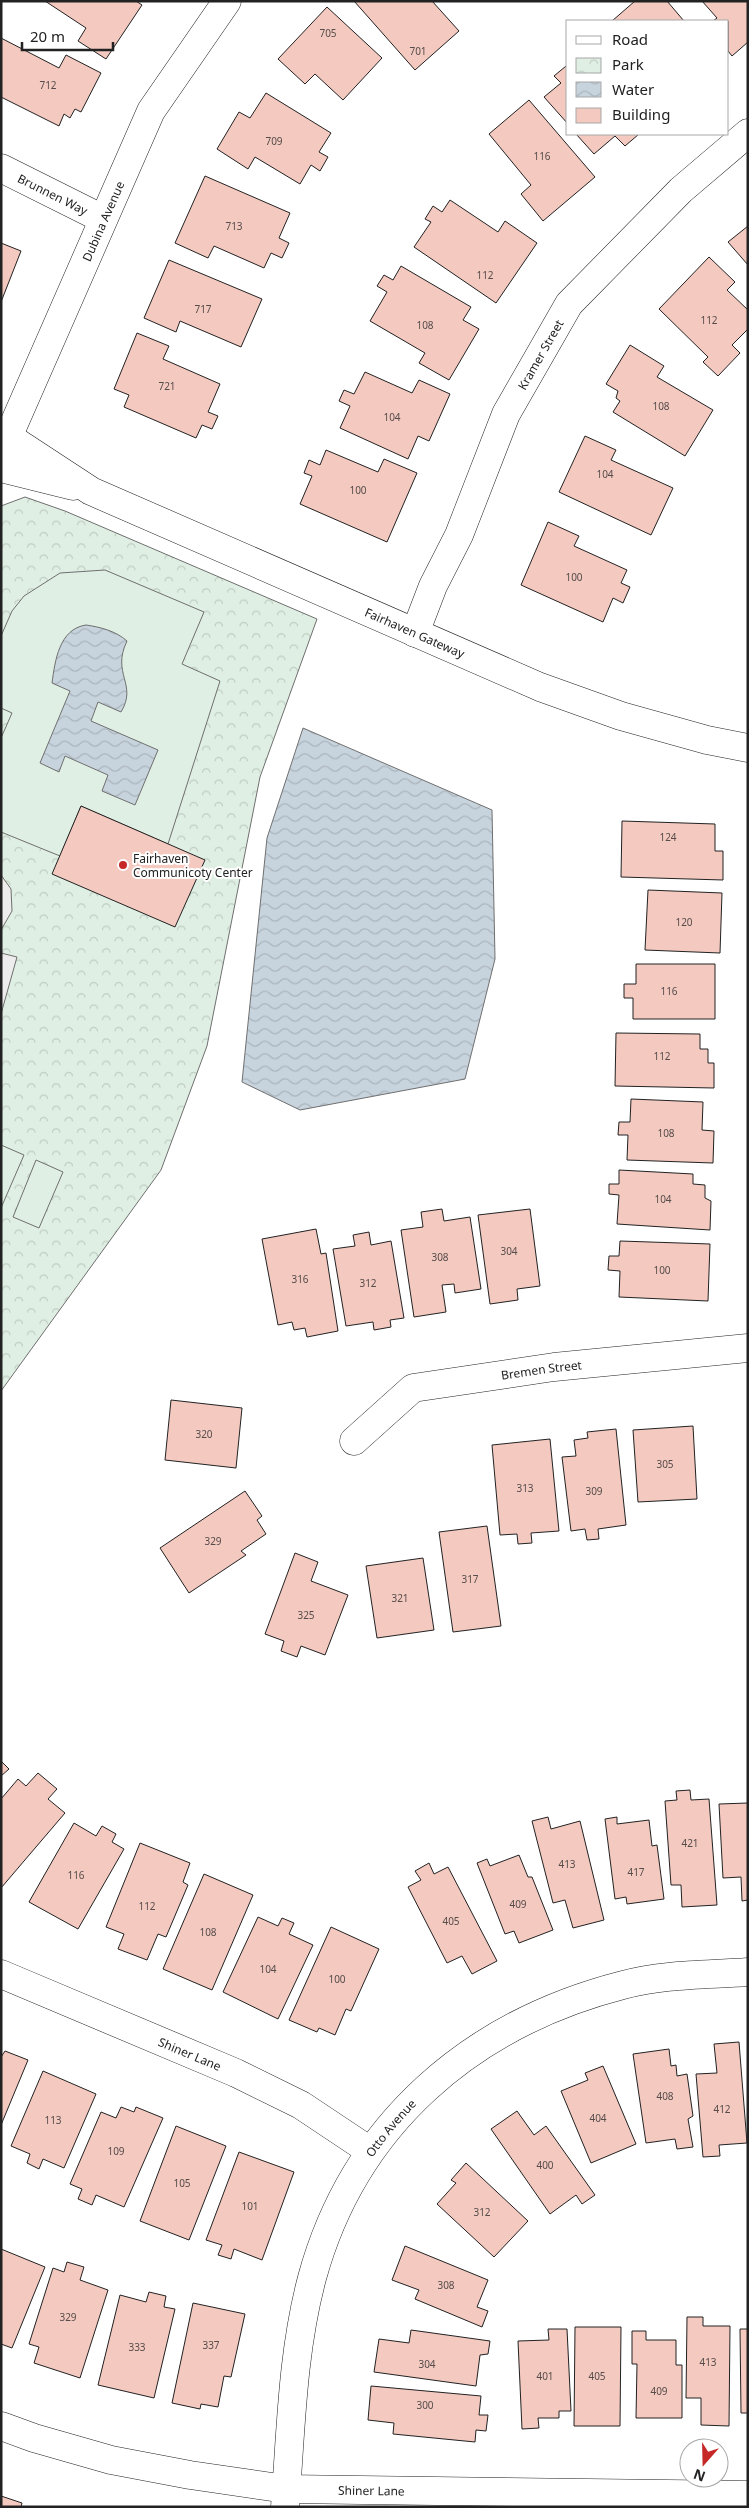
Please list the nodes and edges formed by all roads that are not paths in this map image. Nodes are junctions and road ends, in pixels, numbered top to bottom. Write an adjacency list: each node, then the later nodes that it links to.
1 (227, 1): 4 (street, Dubina Avenue)
2 (748, 133): 8 (street, Kramer Street)
3 (1, 168): 4 (street, Brunnen Way)
4 (103, 219): 5 (street, Dubina Avenue)
5 (4, 440): 7 (street, Fairhaven Gateway)
6 (1, 468): 7 (street, Fairhaven Gateway)
7 (91, 491): 8 (street, Fairhaven Gateway)
8 (415, 633): 9 (street, Fairhaven Gateway)
9 (748, 748)
10 (748, 1348): 11 (street, Bremen Street)
11 (354, 1441)
12 (748, 1972): 14 (street, Otto Avenue)
13 (1, 1974): 14 (street, Shiner Lane)
14 (370, 2151): 17 (street, Otto Avenue)
15 (1, 2426): 17 (street, Shiner Lane)
16 (748, 2495): 17 (street, Shiner Lane)
17 (285, 2498)

